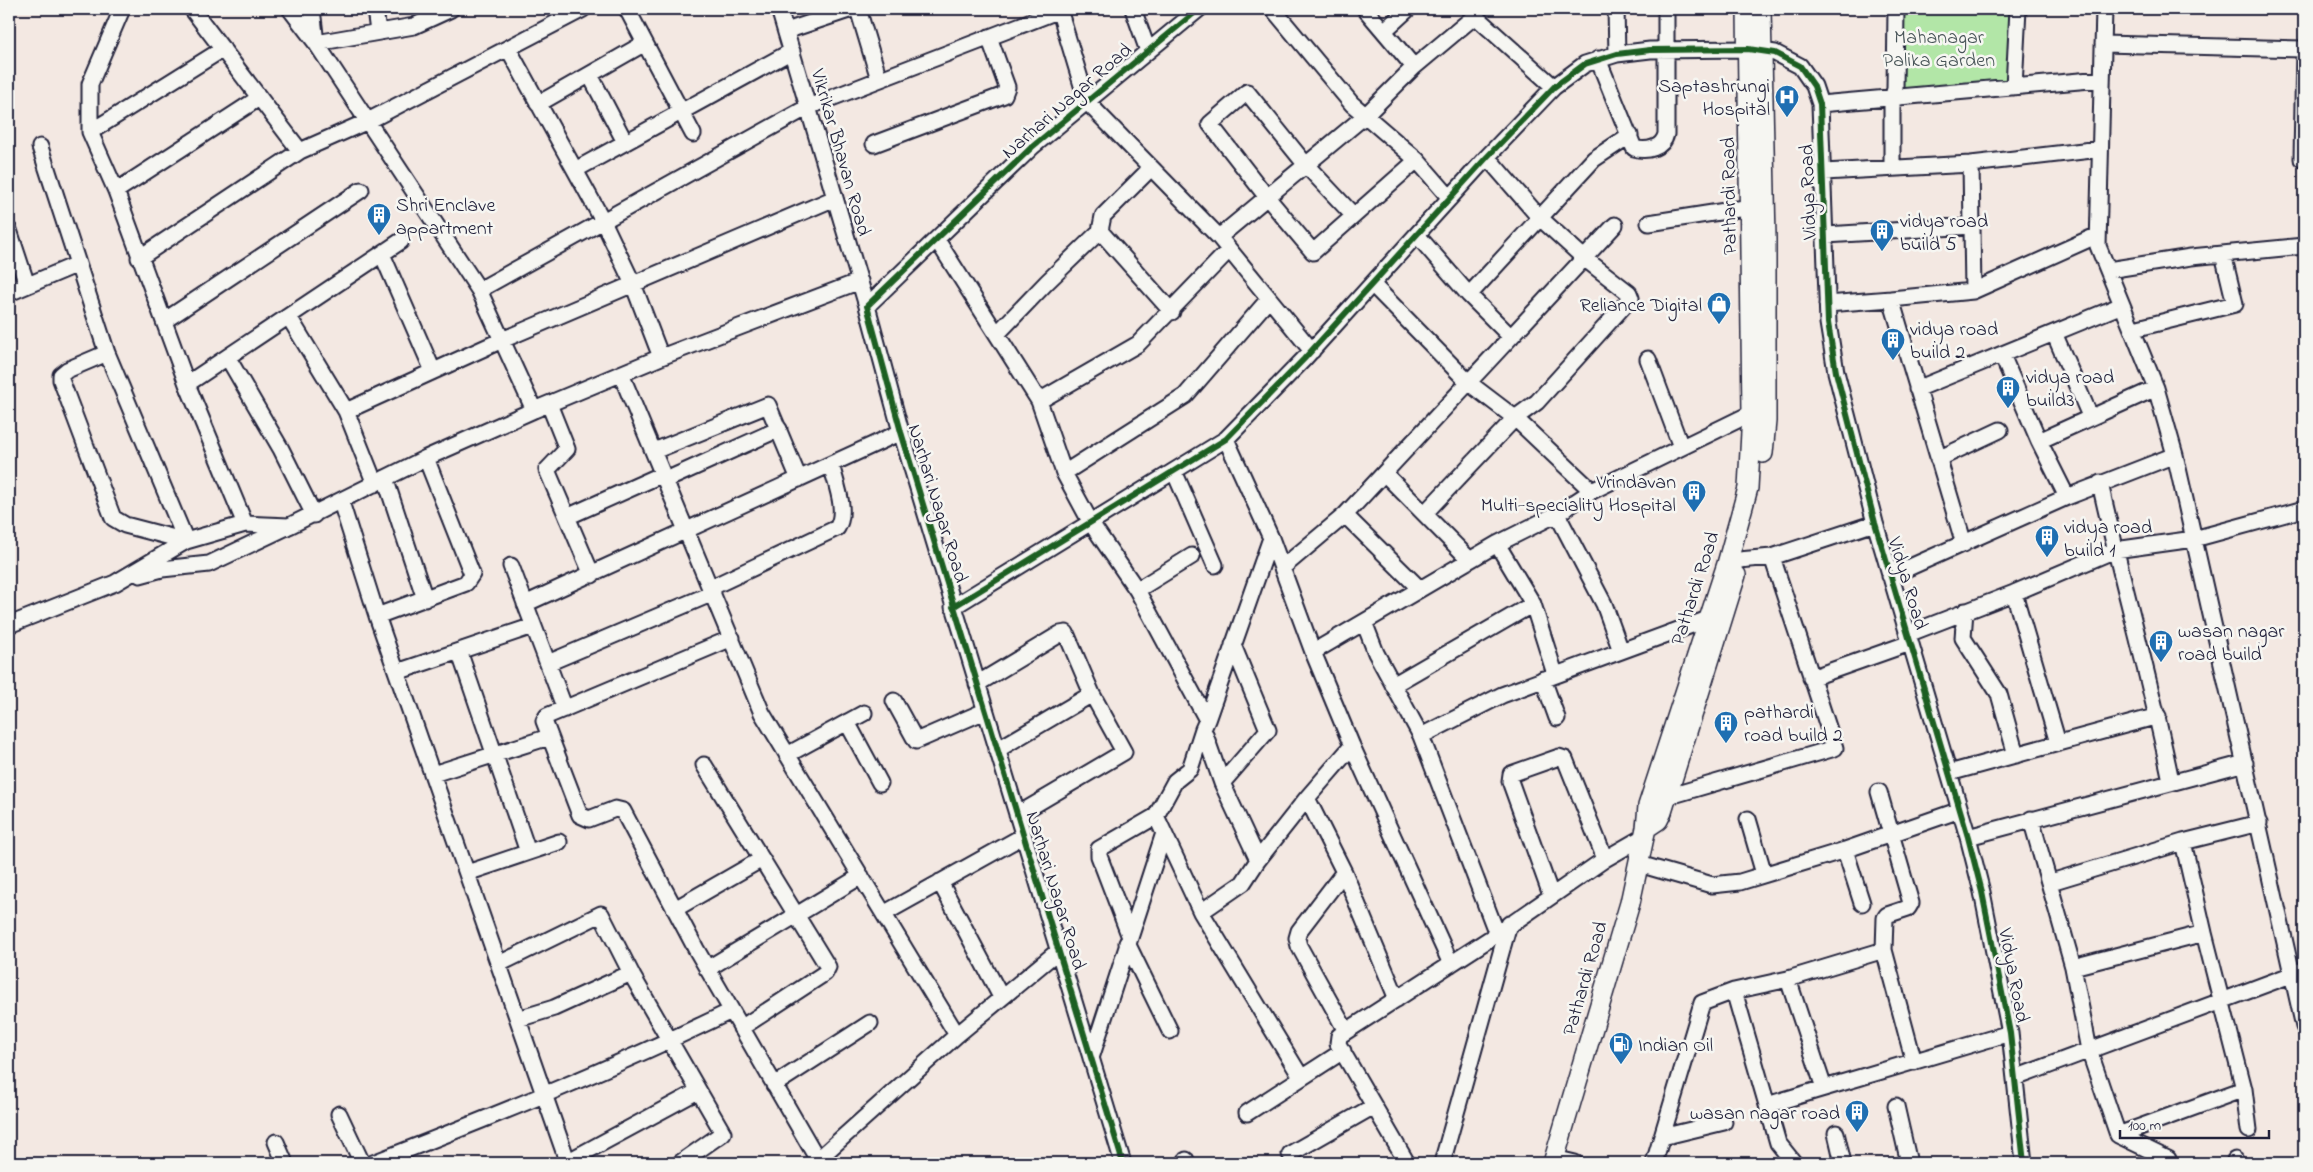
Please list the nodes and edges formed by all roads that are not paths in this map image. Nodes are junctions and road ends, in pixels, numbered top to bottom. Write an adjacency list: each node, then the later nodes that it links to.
1 (122, 9): 57 (street)
2 (192, 9): 34 (street)
3 (290, 9): 30 (street)
4 (312, 9): 30 (street)
5 (375, 9): 28 (street)
6 (452, 9): 28 (street)
7 (627, 9): 31 (street)
8 (779, 9): 26 (street, Vikrikar Bhavan Road)
9 (852, 9): 26 (street)
10 (858, 9): 44 (street)
11 (1133, 9): 39 (street)
12 (1199, 9): 39 (street, Narhari Nagar Road)
13 (1273, 9): 55 (street)
14 (1365, 9): 27 (street)
15 (1408, 9): 27 (street)
16 (1616, 9): 40 (street)
17 (1666, 9): 36 (street)
18 (1747, 9): 37 (main road, Pathardi Road)
19 (1761, 9): 37 (main road)
20 (1896, 9): 49 (street)
21 (2018, 9): 47 (street)
22 (2104, 9): 32 (street)
23 (577, 10): 33 (street)
24 (1060, 10): 29 (street); 50 (street)
25 (1476, 12): 42 (street); 46 (street)
26 (786, 31): 38 (street, Vikrikar Bhavan Road)
27 (1384, 31): 42 (street)
28 (378, 32): 30 (street)
29 (989, 37): 44 (street); 61 (street)
30 (316, 43): 56 (street)
31 (645, 43): 43 (street); 54 (street)
32 (2103, 44): 35 (street); 45 (street)
33 (508, 48): 51 (street); 56 (street)
34 (223, 49): 48 (street); 57 (street)
35 (2304, 49): 66 (street)
36 (1666, 50): 37 (street, Vidya Road); 40 (street, Vidya Road); 59 (street)
37 (1755, 50): 52 (street, Vidya Road); 79 (main road, Pathardi Road); 139 (main road)
38 (792, 51): 53 (street, Vikrikar Bhavan Road); 54 (street)
39 (1148, 51): 50 (street, Narhari Nagar Road)
40 (1617, 54): 41 (street, Vidya Road)
41 (1598, 59): 46 (street, Vidya Road); 59 (street)
42 (1414, 67): 55 (street)
43 (590, 75): 51 (street); 60 (street)
44 (879, 79): 53 (street)
45 (2102, 79): 47 (street); 63 (street)
46 (1554, 87): 65 (street, Vidya Road)
47 (2014, 87): 49 (street)
48 (259, 98): 64 (street); 75 (street)
49 (1892, 99): 52 (street); 71 (street)
50 (1086, 102): 70 (street); 92 (street, Narhari Nagar Road)
51 (538, 104): 72 (street)
52 (1820, 104): 73 (street, Vidya Road)
53 (808, 107): 77 (street, Vikrikar Bhavan Road); 82 (street)
54 (681, 111): 58 (street); 60 (street)
55 (1366, 115): 67 (street); 69 (street)
56 (368, 121): 64 (street); 106 (street)
57 (90, 132): 75 (street)
58 (693, 134)
59 (1630, 135): 81 (street)
60 (625, 142): 72 (street)
61 (874, 144)
62 (40, 147): 100 (street)
63 (2100, 148): 68 (street); 90 (street)
64 (300, 151): 98 (street)
65 (1487, 157): 78 (street, Vidya Road); 81 (street)
66 (2302, 159)
67 (1417, 160): 78 (street); 80 (street)
68 (1971, 164): 71 (street); 85 (street)
69 (1306, 165): 76 (street); 76 (street); 80 (street)
70 (1151, 168): 87 (street); 91 (street)
71 (1892, 168): 73 (street)
72 (575, 170): 82 (street)
73 (1824, 172): 88 (street, Vidya Road)
74 (361, 190): 117 (street)
75 (116, 191): 98 (street)
76 (1266, 196): 80 (street); 91 (street)
77 (835, 198): 102 (street, Vikrikar Bhavan Road); 103 (street)
78 (1450, 198): 89 (street, Vidya Road)
79 (1751, 207): 83 (street); 139 (main road, Pathardi Road)
80 (1353, 215)
81 (1539, 217): 99 (street); 109 (street)
82 (603, 221): 103 (street); 106 (street)
83 (1649, 223)
84 (1615, 225): 99 (street)
85 (1972, 226): 88 (street); 107 (street)
86 (9, 230): 105 (street)
87 (1100, 231): 115 (street); 120 (street)
88 (1826, 234): 112 (street, Vidya Road)
89 (1417, 235): 104 (street, Vidya Road); 109 (street)
90 (2098, 235): 101 (street); 107 (street)
91 (1219, 237): 95 (street)
92 (937, 240): 114 (street, Narhari Nagar Road); 120 (street)
93 (401, 241): 96 (street)
94 (2304, 246): 97 (street)
95 (1229, 250): 111 (street); 115 (street)
96 (382, 254): 116 (street); 129 (street)
97 (2223, 254): 101 (street); 118 (street)
98 (139, 258): 117 (street)
99 (1584, 258): 121 (street); 141 (street)
100 (78, 264): 105 (street); 124 (street)
101 (2108, 270): 113 (street)
102 (860, 281): 114 (street, Vikrikar Bhavan Road); 126 (street)
103 (633, 284): 122 (street); 126 (street)
104 (1372, 284): 123 (street, Vidya Road); 131 (street)
105 (27, 285): 108 (street)
106 (479, 290): 122 (street)
107 (1973, 291): 110 (street)
108 (9, 293)
109 (1469, 295): 121 (street)
110 (1892, 299): 112 (street); 134 (street)
111 (1268, 300): 123 (street); 154 (street)
112 (1827, 304): 170 (street, Vidya Road)
113 (2122, 305): 118 (street); 119 (street)
114 (867, 306): 144 (street, Narhari Nagar Road)
115 (1172, 312): 135 (street)
116 (289, 317): 127 (street); 138 (street)
117 (164, 321): 132 (street)
118 (2134, 329): 133 (street)
119 (2054, 333): 125 (street); 140 (street)
120 (997, 334): 135 (street)
121 (1511, 337): 131 (street)
122 (502, 340): 129 (street); 137 (street)
123 (1312, 351): 145 (street, Vidya Road)
124 (107, 353): 176 (street); 176 (street)
125 (2002, 355): 134 (street); 146 (street)
126 (661, 357): 130 (street)
127 (228, 358): 132 (street); 166 (street)
128 (1648, 359): 147 (street)
129 (434, 371): 138 (street)
130 (621, 374): 136 (street); 148 (street)
131 (1469, 383): 141 (street); 155 (street)
132 (187, 384): 171 (street)
133 (2156, 388): 140 (street); 149 (street)
134 (1917, 389): 151 (street)
135 (1039, 401): 154 (street)
136 (549, 404): 137 (street); 168 (street)
137 (534, 410): 150 (street)
138 (346, 411): 158 (street)
139 (1759, 412): 147 (street); 183 (main road, Pathardi Road)
140 (2090, 416): 146 (street)
141 (1515, 418): 160 (street); 164 (street)
142 (779, 429): 148 (street); 156 (street); 157 (street)
143 (2000, 430): 151 (street)
144 (901, 432): 152 (street); 197 (street, Narhari Nagar Road)
145 (1226, 439): 153 (street, Vidya Road); 174 (street)
146 (2039, 441): 161 (street)
147 (1681, 447): 160 (street)
148 (654, 451): 156 (street)
149 (2174, 455): 159 (street); 175 (street)
150 (426, 458): 158 (street); 194 (street)
151 (1938, 459): 178 (street)
152 (831, 464): 157 (street); 191 (street)
153 (1174, 471): 169 (street, Vidya Road); 184 (street)
154 (1064, 472): 169 (street)
155 (1384, 473): 164 (street); 167 (street)
156 (664, 477): 168 (street); 173 (street)
157 (799, 479): 173 (street)
158 (380, 481): 162 (street); 194 (street)
159 (2100, 483): 161 (street); 179 (street)
160 (1592, 491): 165 (street)
161 (2067, 497): 178 (street)
162 (341, 502): 166 (street); 199 (street)
163 (2304, 509): 175 (street)
164 (1425, 513): 182 (street)
165 (1557, 514): 177 (street); 207 (street)
166 (314, 515): 172 (street)
167 (1345, 515): 186 (street); 190 (street)
168 (567, 518): 187 (street)
169 (1092, 523): 192 (street); 197 (street, Vidya Road)
170 (1875, 523): 181 (street); 188 (street, Vidya Road)
171 (246, 524): 172 (street); 176 (street)
172 (289, 526): 189 (street)
173 (687, 530): 187 (street); 191 (street)
174 (1271, 538): 186 (street); 206 (street)
175 (2194, 540): 179 (street); 233 (street)
176 (186, 541): 189 (street)
177 (1497, 544): 182 (street); 196 (street)
178 (1964, 544): 188 (street)
179 (2115, 550): 193 (street); 221 (street)
180 (1192, 556): 192 (street)
181 (1772, 557): 183 (street); 213 (street)
182 (1470, 560): 190 (street)
183 (1734, 561): 200 (main road, Pathardi Road)
184 (1215, 565)
185 (511, 566): 195 (street)
186 (1282, 568): 209 (street)
187 (592, 576): 195 (street)
188 (1890, 576): 205 (street, Vidya Road)
189 (115, 583): 202 (street)
190 (1420, 588): 201 (street)
191 (712, 590): 204 (street); 210 (street)
192 (1137, 590): 224 (street)
193 (2014, 593): 198 (street); 227 (street)
194 (425, 599): 199 (street)
195 (525, 604): 203 (street)
196 (1533, 604): 212 (street); 215 (street)
197 (953, 607): 214 (street, Narhari Nagar Road)
198 (1965, 611): 205 (street); 232 (street)
199 (377, 616): 211 (street)
200 (1716, 619): 207 (street); 240 (main road, Pathardi Road)
201 (1364, 622): 209 (street); 215 (street)
202 (9, 625)
203 (533, 626): 208 (street); 210 (street)
204 (732, 638): 218 (street); 231 (street)
205 (1909, 639): 213 (street); 235 (street, Vidya Road)
206 (1233, 645): 224 (street); 239 (street)
207 (1621, 650): 212 (street)
208 (459, 651): 211 (street); 230 (street)
209 (1313, 652): 228 (street)
210 (548, 663): 218 (street)
211 (397, 672): 236 (street)
212 (1549, 676): 222 (street); 225 (street)
213 (1812, 678): 240 (street)
214 (977, 684): 216 (street); 219 (street, Narhari Nagar Road)
215 (1393, 685): 225 (street)
216 (1092, 694): 229 (street); 244 (street)
217 (894, 701): 219 (street)
218 (565, 709): 226 (street)
219 (985, 711): 229 (street, Narhari Nagar Road)
220 (864, 713): 223 (street)
221 (2158, 716): 227 (street); 237 (street)
222 (1557, 718)
223 (847, 722): 231 (street); 238 (street)
224 (1205, 724): 239 (street); 245 (street)
225 (1421, 736): 276 (street)
226 (549, 737): 230 (street); 270 (street)
227 (2058, 743): 232 (street)
228 (1352, 746): 242 (street); 281 (street)
229 (997, 750): 244 (street, Narhari Nagar Road)
230 (495, 754): 236 (street); 257 (street)
231 (787, 755): 265 (street)
232 (2016, 755): 235 (street)
233 (2245, 763): 237 (street); 248 (street)
234 (704, 765): 258 (street)
235 (1949, 773): 243 (street, Vidya Road)
236 (433, 774): 263 (street)
237 (2171, 781): 247 (street)
238 (880, 783)
239 (1222, 783): 260 (street)
240 (1661, 791): 249 (main road, Pathardi Road)
241 (1879, 792): 251 (street)
242 (1307, 798): 260 (street); 262 (street)
243 (1960, 810): 251 (street); 253 (street, Vidya Road)
244 (1017, 815): 252 (street, Narhari Nagar Road)
245 (1156, 816): 250 (street); 277 (street)
246 (1748, 819): 264 (street)
247 (2031, 819): 253 (street); 267 (street)
248 (2259, 823): 255 (street); 285 (street)
249 (1646, 832): 259 (street); 261 (main road, Pathardi Road)
250 (1164, 833): 271 (street); 277 (street)
251 (1891, 834): 256 (street); 278 (street)
252 (1023, 836): 266 (street); 279 (street, Narhari Nagar Road)
253 (1968, 837): 298 (street, Vidya Road)
254 (559, 842): 257 (street)
255 (2183, 842): 267 (street); 275 (street)
256 (1845, 850): 264 (street); 269 (street)
257 (528, 852): 263 (street)
258 (762, 858): 270 (street); 273 (street)
259 (1604, 859): 268 (street); 268 (street)
260 (1258, 860): 271 (street)
261 (1639, 864): 264 (street); 325 (main road, Pathardi Road)
262 (1344, 872): 289 (street); 297 (street)
263 (467, 873): 280 (street)
264 (1764, 874)
265 (861, 876): 272 (street); 273 (street)
266 (940, 882): 272 (street); 288 (street)
267 (2050, 882): 282 (street)
268 (1551, 895): 274 (street)
269 (1862, 903)
270 (675, 909): 283 (street)
271 (1201, 912): 305 (street)
272 (885, 913): 299 (street)
273 (797, 915): 283 (street); 295 (street)
274 (1509, 924): 276 (street); 333 (street)
275 (2204, 933): 282 (street); 290 (street)
276 (1497, 934): 281 (street)
277 (1128, 940): 296 (street); 303 (street)
278 (1884, 950): 286 (street); 304 (street)
279 (1058, 951): 288 (street); 303 (street, Narhari Nagar Road)
280 (499, 964): 284 (street); 292 (street)
281 (1451, 964): 289 (street)
282 (2073, 967): 301 (street)
283 (707, 969): 291 (street)
284 (631, 973): 292 (street); 300 (street)
285 (2299, 973): 290 (street); 294 (street)
286 (1788, 979): 287 (street); 308 (street)
287 (1734, 991): 312 (street); 321 (street)
288 (1001, 997): 299 (street)
289 (1397, 999): 297 (street)
290 (2221, 1002): 301 (street); 309 (street)
291 (731, 1011): 295 (street); 300 (street)
292 (518, 1019): 311 (street)
293 (870, 1023): 307 (street)
294 (2304, 1027)
295 (741, 1028): 307 (street)
296 (1170, 1031)
297 (1346, 1031): 302 (street)
298 (2010, 1033): 304 (street); 306 (street, Vidya Road)
299 (957, 1035): 326 (street)
300 (670, 1041): 310 (street); 311 (street)
301 (2089, 1050): 306 (street); 320 (street)
302 (1343, 1051): 305 (street); 313 (street)
303 (1091, 1058): 332 (street, Narhari Nagar Road)
304 (1914, 1062): 308 (street)
305 (1301, 1077): 315 (street)
306 (2015, 1078): 339 (street, Vidya Road)
307 (774, 1085): 326 (street)
308 (1824, 1088): 312 (street)
309 (2244, 1089): 318 (street); 320 (street)
310 (698, 1091): 330 (street); 331 (street)
311 (544, 1096): 329 (street); 330 (street)
312 (1767, 1105): 336 (street)
313 (1374, 1106): 323 (street); 324 (street)
314 (1896, 1106): 338 (street)
315 (1247, 1113)
316 (339, 1114): 328 (street)
317 (1724, 1122): 321 (street)
318 (2249, 1130)
319 (1836, 1133): 337 (street)
320 (2118, 1135): 340 (street)
321 (1662, 1137): 335 (street)
322 (276, 1142): 327 (street)
323 (1290, 1154)
324 (1400, 1161)
325 (1554, 1161): 334 (street)
326 (816, 1162)
327 (285, 1163)
328 (362, 1163)
329 (373, 1163)
330 (567, 1163)
331 (680, 1163)
332 (1123, 1163)
333 (1442, 1163)
334 (1575, 1163)
335 (1654, 1163)
336 (1794, 1163)
337 (1843, 1163)
338 (1909, 1163)
339 (2024, 1163)
340 (2169, 1163)

